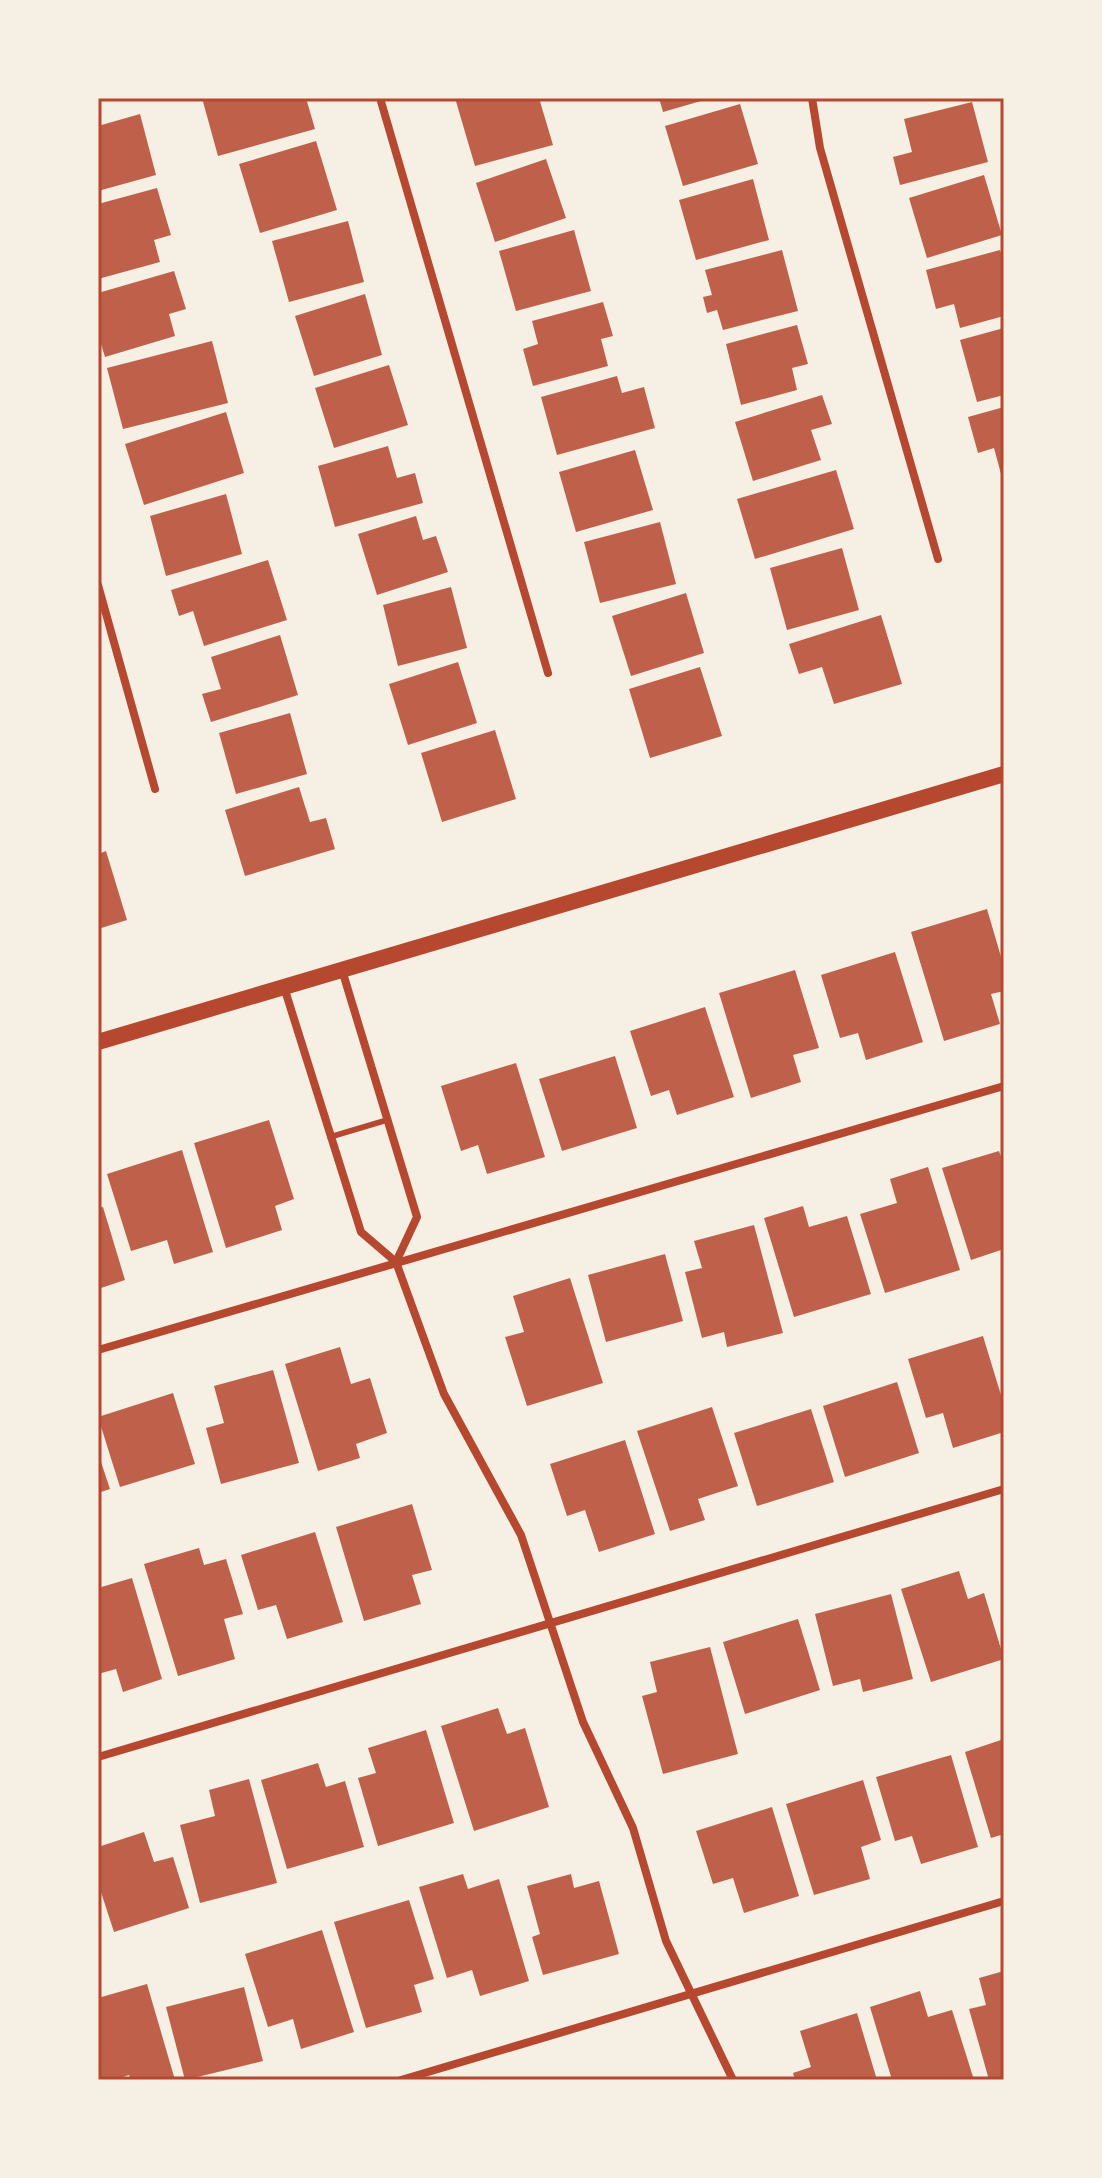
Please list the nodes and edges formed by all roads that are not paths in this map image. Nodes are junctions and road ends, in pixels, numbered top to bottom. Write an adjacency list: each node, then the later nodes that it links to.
1 (380, 98): 5 (street)
2 (812, 98): 3 (street)
3 (938, 559)
4 (98, 585): 7 (street)
5 (548, 673)
6 (1004, 774): 8 (main road)
7 (155, 789)
8 (342, 970): 9 (main road); 12 (street)
9 (284, 987): 10 (main road); 13 (street)
10 (98, 1042)
11 (1004, 1086): 14 (street)
12 (387, 1120): 13 (lane); 14 (street)
13 (330, 1137): 14 (street)
14 (396, 1262): 15 (street); 17 (street)
15 (98, 1350)
16 (1004, 1489): 17 (street)
17 (552, 1622): 18 (street); 20 (street)
18 (98, 1757)
19 (1004, 1901): 20 (street)
20 (691, 1994): 21 (street); 22 (street)
21 (401, 2080)
22 (733, 2080)

